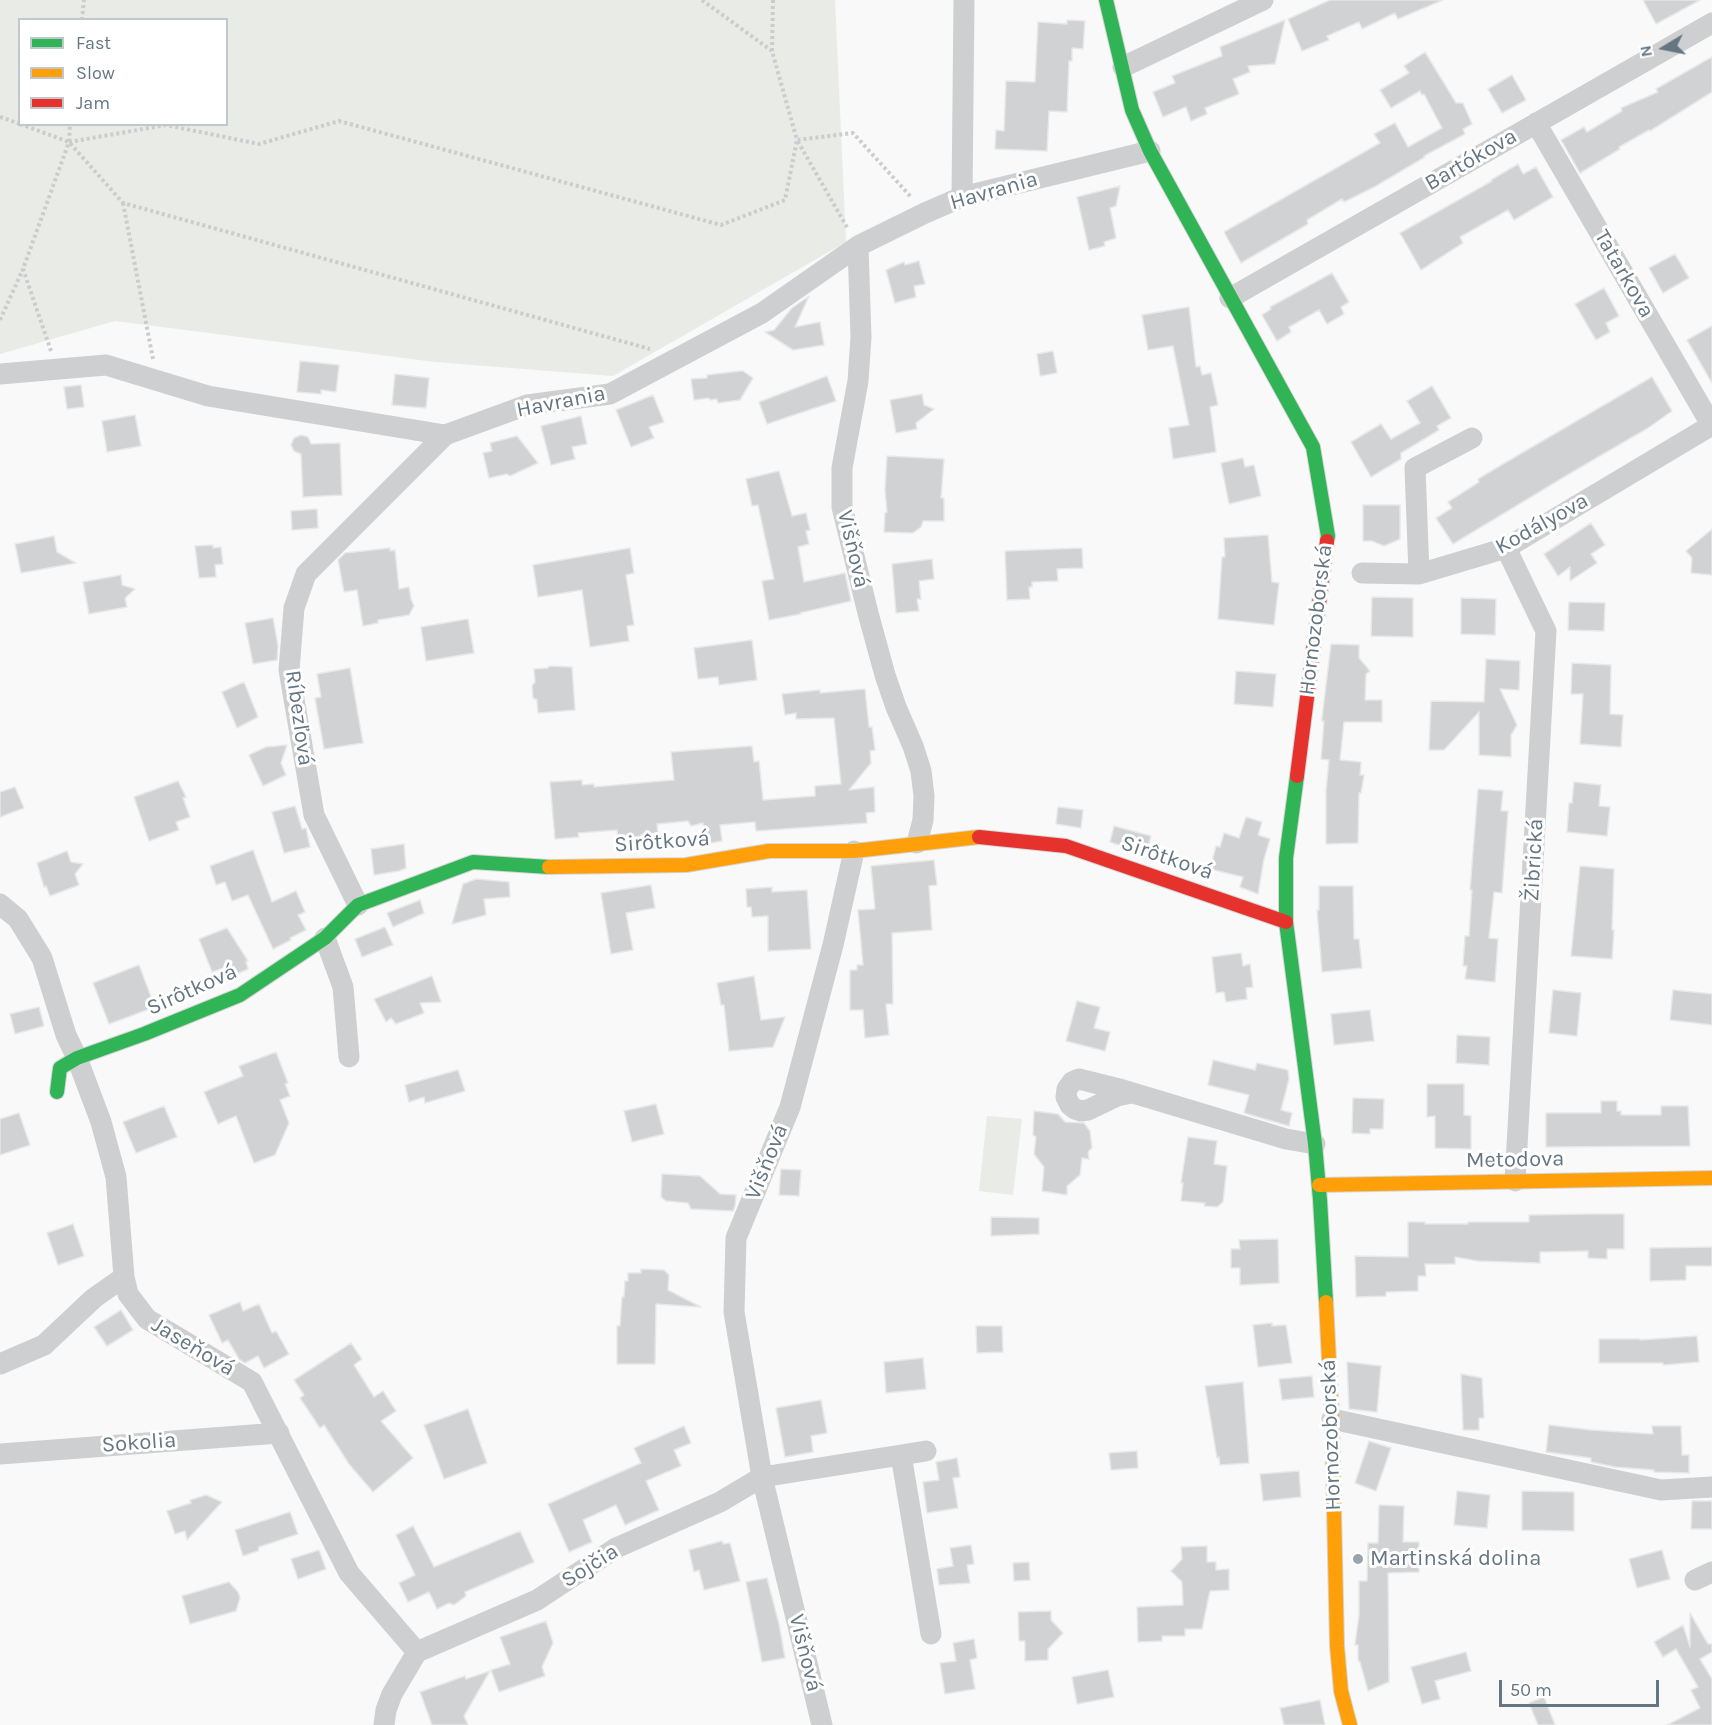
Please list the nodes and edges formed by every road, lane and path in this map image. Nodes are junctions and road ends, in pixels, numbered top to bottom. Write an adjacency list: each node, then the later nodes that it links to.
1 (84, 0): 7 (path)
2 (702, 0): 9 (path)
3 (773, 0): 9 (path)
4 (964, 0): 21 (street)
5 (1107, 0): 10 (street, Hornozoborská)
6 (1263, 0): 10 (street)
7 (82, 18)
8 (1712, 24): 13 (street, Bartókova)
9 (772, 51): 18 (path)
10 (1123, 68): 20 (street, Hornozoborská)
11 (0, 117): 12 (path)
12 (18, 123)
13 (1536, 123): 26 (street, Bartókova); 32 (street, Tatarkova)
14 (25, 126): 19 (path)
15 (70, 126): 19 (path)
16 (160, 126): 19 (path)
17 (171, 126): 18 (path)
18 (797, 140): 23 (path); 24 (path)
19 (69, 142): 22 (path); 25 (path)
20 (1150, 151): 21 (street, Havrania); 26 (street, Hornozoborská)
21 (962, 197): 23 (street, Havrania)
22 (123, 203): 28 (path); 31 (path)
23 (925, 213): 24 (street, Havrania)
24 (858, 246): 28 (street, Havrania); 38 (street, Višňová)
25 (23, 269): 27 (path); 29 (path)
26 (1230, 298): 42 (street, Hornozoborská)
27 (0, 320)
28 (680, 357): 33 (street, Havrania)
29 (57, 369): 30 (street, Havrania); 31 (street, Havrania)
30 (0, 374)
31 (156, 380): 33 (street, Havrania)
32 (1712, 425): 35 (street, Kodályova)
33 (445, 435): 41 (street, Ríbezľová)
34 (1472, 438): 37 (street)
35 (1506, 548): 37 (street, Kodályova); 50 (street, Žibrická)
36 (1362, 573): 37 (street, Kodályova)
37 (1419, 574)
38 (917, 843): 39 (street, Sirôtková); 42 (street, Sirôtková)
39 (854, 851): 41 (street, Sirôtková); 59 (street, Višňová)
40 (0, 904): 45 (street, Jaseňová)
41 (358, 905): 43 (street, Sirôtková)
42 (1286, 922): 48 (street, Hornozoborská)
43 (325, 938): 44 (street); 45 (street, Sirôtková)
44 (350, 1057)
45 (77, 1058): 46 (street); 52 (street, Jaseňová)
46 (57, 1092)
47 (1131, 1093): 48 (street)
48 (1315, 1144): 51 (street, Hornozoborská)
49 (1712, 1178): 50 (street, Metodova)
50 (1515, 1181): 51 (street, Metodova)
51 (1319, 1185): 54 (street, Hornozoborská)
52 (124, 1277): 53 (street); 55 (street, Jaseňová)
53 (0, 1364)
54 (1332, 1419): 60 (street); 65 (street, Hornozoborská)
55 (279, 1433): 57 (street, Sokolia); 62 (street, Jaseňová)
56 (926, 1450): 58 (street)
57 (0, 1454)
58 (901, 1455): 59 (street); 61 (street)
59 (762, 1477): 62 (street, Sojčia); 64 (street, Višňová)
60 (1712, 1487)
61 (931, 1634)
62 (417, 1652): 63 (street)
63 (384, 1725)
64 (822, 1725)
65 (1350, 1725)

